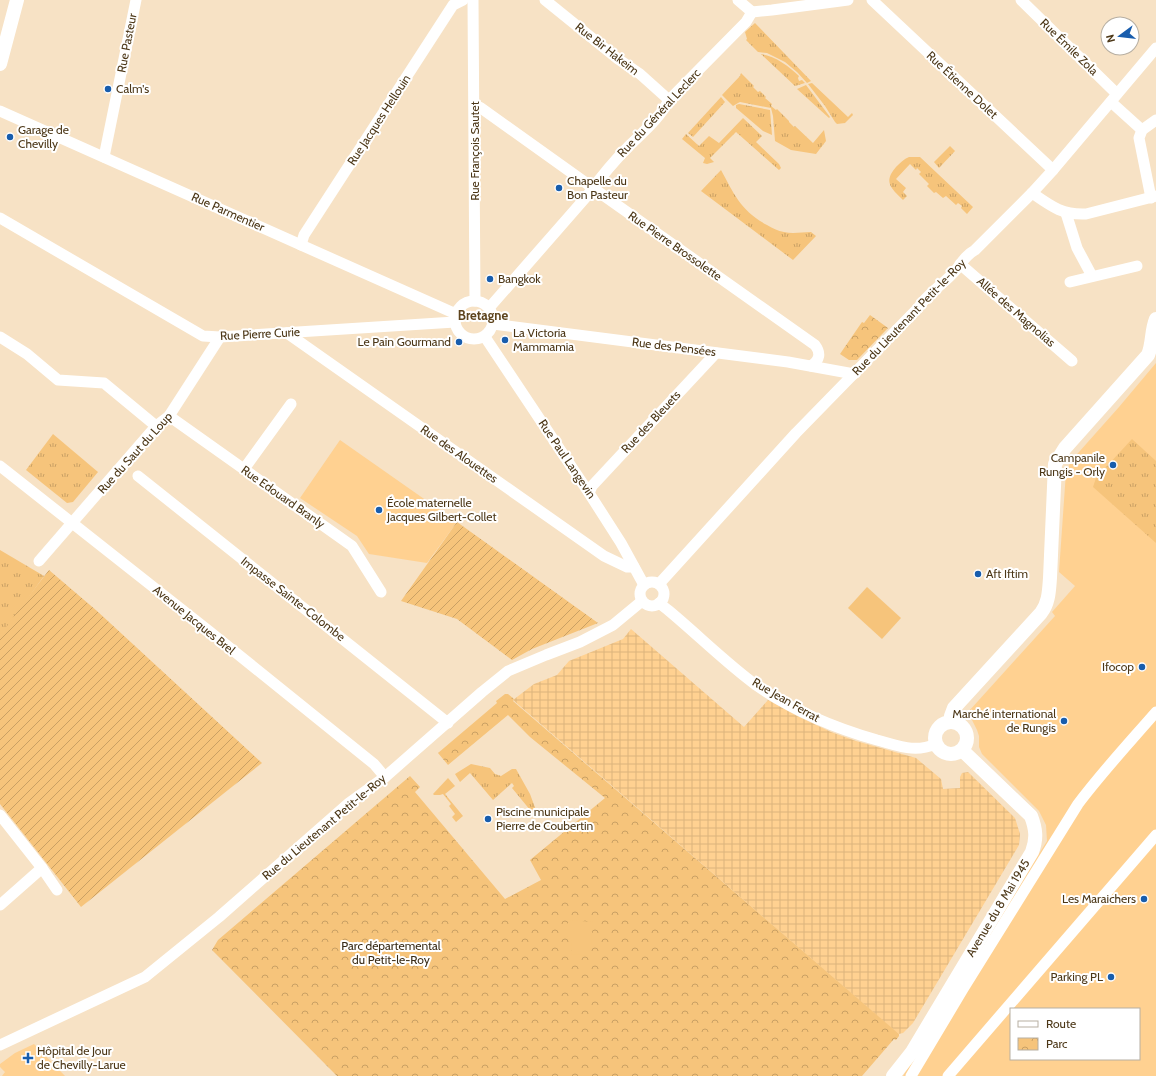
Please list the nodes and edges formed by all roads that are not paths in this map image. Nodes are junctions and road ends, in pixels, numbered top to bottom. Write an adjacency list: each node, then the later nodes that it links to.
1 (16, 0): 12 (main road)
2 (136, 0): 19 (street, Rue Pasteur)
3 (463, 0): 26 (street, Rue Jacques Hellouin)
4 (472, 0): 15 (street, Rue François Sautet)
5 (545, 0): 14 (street, Rue Bir Hakeim)
6 (738, 0): 10 (street)
7 (848, 0): 10 (street)
8 (872, 0): 20 (street, Rue Étienne Dolet)
9 (1021, 0): 13 (street, Rue Émile Zola)
10 (752, 12): 14 (street, Rue du Général Leclerc)
11 (1156, 48): 13 (street, Rue du Lieutenant Petit-le-Roy)
12 (0, 64)
13 (1114, 98): 18 (street, Rue Émile Zola); 20 (street, Rue du Lieutenant Petit-le-Roy)
14 (669, 100): 21 (street, Rue du Général Leclerc)
15 (475, 105): 21 (street, Rue Pierre Brossolette); 31 (street, Rue François Sautet)
16 (0, 111): 19 (street, Rue Parmentier)
17 (1156, 120): 18 (street)
18 (1142, 130): 23 (street)
19 (104, 157): 26 (street, Rue Parmentier)
20 (1053, 170): 22 (street, Rue du Lieutenant Petit-le-Roy)
21 (592, 188): 32 (street, Rue du Général Leclerc); 42 (street, Rue Pierre Brossolette)
22 (1032, 194): 24 (street); 27 (street, Rue du Lieutenant Petit-le-Roy)
23 (1154, 197): 24 (street)
24 (1066, 212): 29 (street)
25 (0, 218): 38 (street, Rue Pierre Curie)
26 (301, 244): 33 (street, Rue Parmentier)
27 (960, 264): 41 (street, Allée des Magnolias); 43 (street, Rue du Lieutenant Petit-le-Roy)
28 (1137, 266): 29 (street)
29 (1092, 276): 30 (street)
30 (1070, 282)
31 (475, 301): 32 (street); 33 (street)
32 (488, 308): 35 (street)
33 (456, 318): 36 (street, Rue Pierre Curie); 39 (street)
34 (1156, 319): 60 (main road)
35 (493, 324): 39 (street); 40 (street, Rue des Pensées)
36 (287, 333): 38 (street, Rue Pierre Curie); 53 (street, Rue des Alouettes)
37 (0, 336): 46 (street)
38 (220, 337): 45 (street, Rue du Saut du Loup)
39 (485, 337): 50 (street, Rue Paul Langevin)
40 (716, 353): 42 (street, Rue des Pensées); 50 (street, Rue des Bleuets)
41 (1072, 361)
42 (811, 366): 43 (street, Rue des Pensées)
43 (854, 374): 54 (street, Rue du Lieutenant Petit-le-Roy)
44 (291, 404): 48 (street)
45 (169, 416): 46 (street, Rue du Saut du Loup); 48 (street, Rue Edouard Branly)
46 (156, 426): 51 (street, Rue du Saut du Loup)
47 (0, 466): 51 (street, Avenue Jacques Brel)
48 (244, 469): 56 (street, Rue Edouard Branly)
49 (138, 476): 61 (street, Impasse Sainte-Colombe)
50 (589, 493): 53 (street, Rue Paul Langevin)
51 (73, 523): 52 (street, Rue du Saut du Loup); 64 (street, Avenue Jacques Brel)
52 (39, 561)
53 (634, 567): 55 (street, Rue Paul Langevin)
54 (659, 584): 55 (street); 58 (street)
55 (644, 585): 57 (street)
56 (381, 592)
57 (642, 601): 58 (street); 61 (street, Rue du Lieutenant Petit-le-Roy)
58 (659, 603): 62 (street, Rue Jean Ferrat)
59 (1153, 716): 71 (street)
60 (952, 722): 62 (main road); 63 (main road)
61 (448, 723): 64 (street, Rue du Lieutenant Petit-le-Roy)
62 (936, 744): 63 (main road)
63 (962, 750): 72 (main road, Avenue du 8 Mai 1945)
64 (385, 777): 70 (street, Rue du Lieutenant Petit-le-Roy)
65 (0, 815): 67 (street)
66 (1156, 835): 73 (street)
67 (42, 868): 68 (street); 69 (street)
68 (57, 890)
69 (0, 905)
70 (0, 1045)
71 (913, 1073)
72 (893, 1076)
73 (948, 1076)

